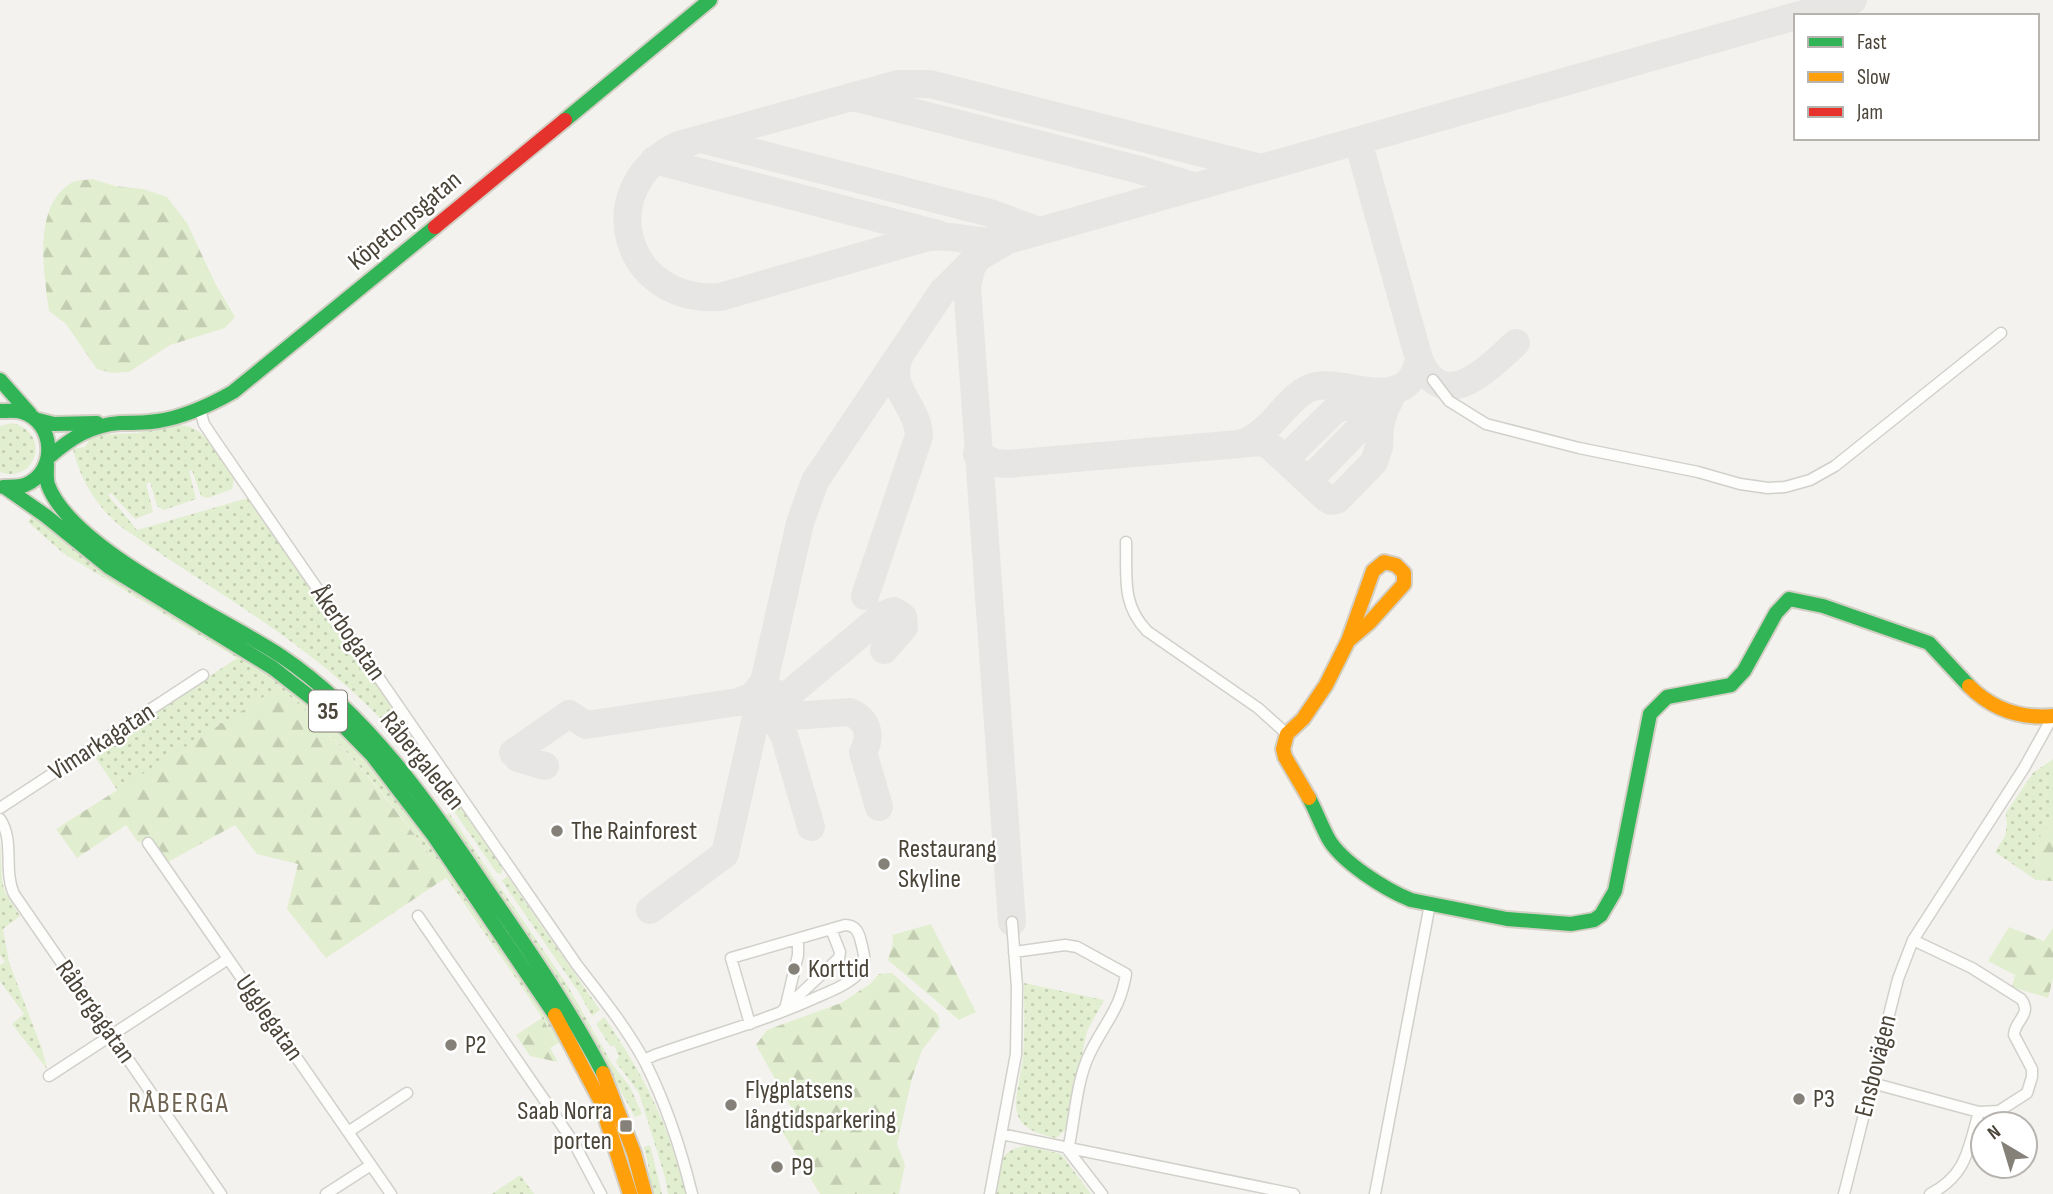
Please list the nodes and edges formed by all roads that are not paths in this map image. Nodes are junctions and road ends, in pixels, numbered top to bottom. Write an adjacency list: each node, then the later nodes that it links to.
1 (710, 0): 5 (street, Köpetorpsgatan)
2 (2001, 333): 4 (street)
3 (0, 380): 7 (street, 35)
4 (1433, 380)
5 (200, 410): 8 (street, Köpetorpsgatan); 31 (street, Åkerbogatan)
6 (0, 411): 7 (street, Köpetorpsgatan)
7 (34, 417): 8 (street, Köpetorpsgatan); 9 (street, 35)
8 (105, 425): 9 (street, Köpetorpsgatan)
9 (48, 460): 10 (street, 35); 47 (street, Råbergaleden / 35)
10 (3, 487): 46 (street, Råbergaleden / 35)
11 (1126, 542): 15 (street)
12 (1348, 642): 12 (street); 15 (street)
13 (203, 676): 16 (street, Vimarkagatan)
14 (2053, 716): 19 (street); 24 (street, Ensbovägen)
15 (1287, 734): 19 (street)
16 (0, 808)
17 (0, 819): 30 (street, Råbergagatan)
18 (148, 843): 26 (street, Ugglegatan)
19 (1430, 904): 52 (street)
20 (418, 916): 45 (street)
21 (1012, 922): 25 (street)
22 (831, 929): 23 (street); 27 (street); 28 (street)
23 (798, 939): 27 (street); 29 (street)
24 (1913, 940): 33 (street, Ensbovägen); 36 (street)
25 (1014, 952): 38 (street); 40 (street)
26 (228, 959): 30 (street); 37 (street, Ugglegatan)
27 (786, 1005): 28 (street)
28 (779, 1014): 29 (street)
29 (750, 1024): 31 (street)
30 (111, 1035): 32 (street); 42 (street, Råbergagatan)
31 (644, 1060): 48 (street, Åkerbogatan)
32 (49, 1076)
33 (1872, 1083): 35 (street); 53 (street, Ensbovägen)
34 (407, 1093): 37 (street)
35 (1972, 1110)
36 (2001, 1110)
37 (348, 1132): 41 (street, Ugglegatan)
38 (1002, 1134): 40 (street); 49 (street)
39 (1969, 1145): 54 (street)
40 (1068, 1150): 50 (street); 51 (street)
41 (371, 1165): 43 (street); 44 (street, Ugglegatan)
42 (221, 1194)
43 (326, 1194)
44 (391, 1194)
45 (601, 1194)
46 (630, 1194)
47 (645, 1194)
48 (692, 1194)
49 (990, 1194)
50 (1102, 1194)
51 (1294, 1194)
52 (1375, 1194)
53 (1844, 1194)
54 (1930, 1194)

